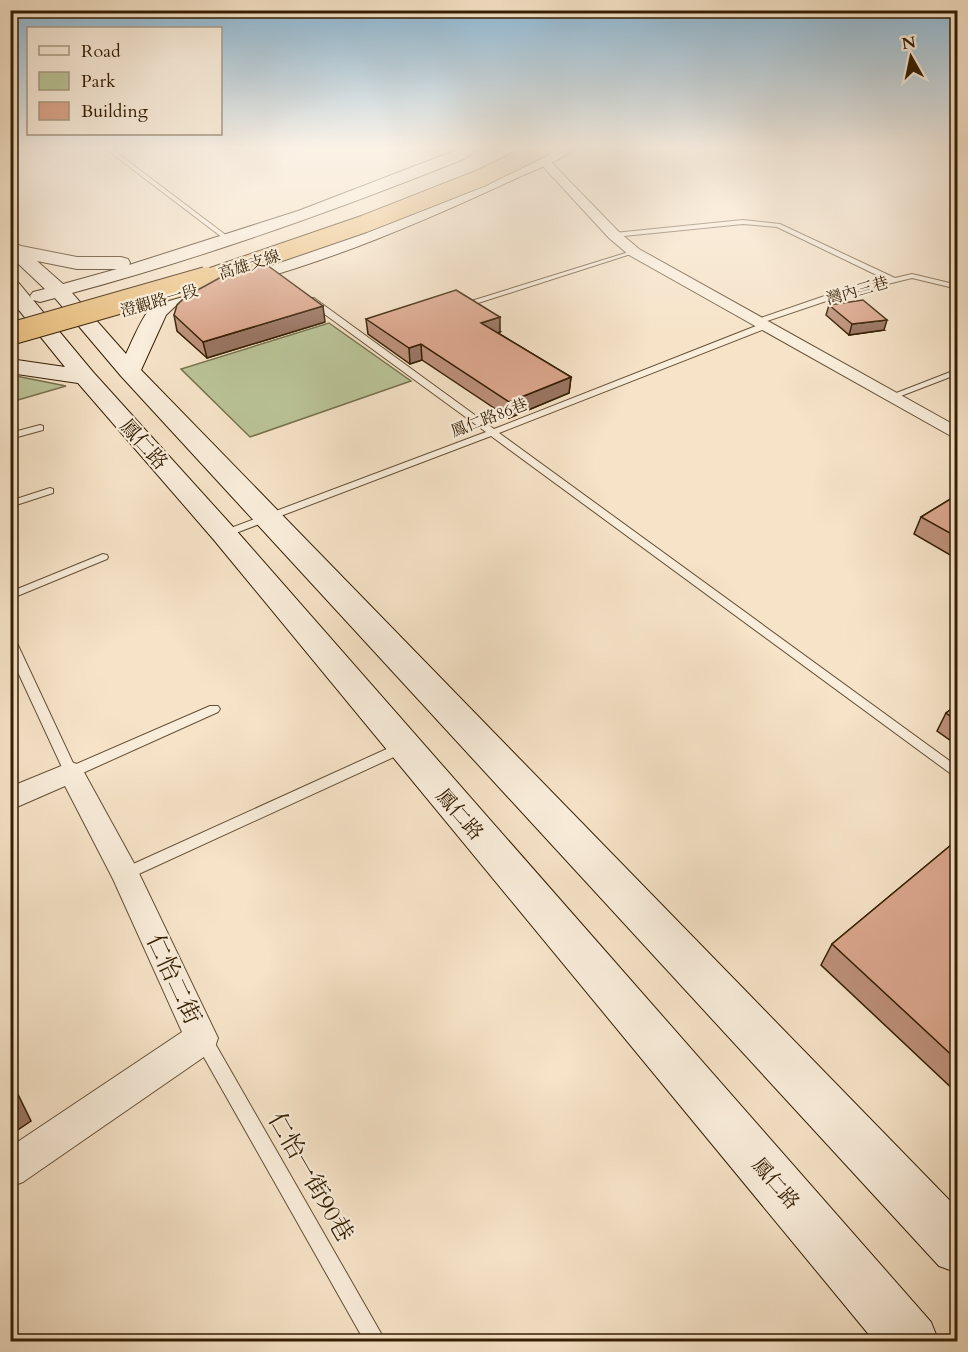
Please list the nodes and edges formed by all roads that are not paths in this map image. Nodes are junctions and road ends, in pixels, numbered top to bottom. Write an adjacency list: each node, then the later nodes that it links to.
1 (188, 209): 9 (lane)
2 (317, 209): 9 (main road, 澄觀路一段)
3 (357, 209): 20 (main road)
4 (361, 209): 19 (highway, 高雄支線)
5 (404, 209): 23 (highway, 高雄支線, bridge)
6 (425, 209): 17 (main road, 澄觀路一段)
7 (592, 209): 8 (street)
8 (614, 235): 11 (street); 13 (lane)
9 (229, 240): 12 (main road, 澄觀路一段)
10 (13, 249): 12 (main road); 20 (main road, 鳳仁路)
11 (634, 252): 18 (lane); 21 (street)
12 (168, 260): 20 (main road, 澄觀路一段)
13 (893, 280): 15 (lane, 灣內三巷); 21 (lane, 灣內三巷)
14 (10, 285): 19 (main road, 鳳仁路)
15 (957, 287)
16 (300, 292): 31 (lane)
17 (177, 295): 20 (main road, 澄觀路一段); 26 (main road)
18 (472, 302)
19 (15, 307): 20 (main road, 鳳仁路); 20 (main road, 澄觀路一段)
20 (58, 314): 22 (main road); 24 (main road); 26 (main road, 鳳仁路); 28 (main road, 鳳仁路)
21 (761, 324): 29 (street); 31 (lane, 鳳仁路86巷)
22 (10, 325)
23 (10, 333)
24 (10, 342)
25 (10, 366): 28 (main road)
26 (129, 371): 36 (main road, 鳳仁路)
27 (957, 371): 29 (lane)
28 (85, 377): 37 (main road, 鳳仁路)
29 (891, 397): 32 (street)
30 (40, 428): 33 (lane)
31 (492, 433): 36 (lane, 鳳仁路86巷); 44 (lane)
32 (957, 435)
33 (10, 436)
34 (50, 491): 35 (lane)
35 (10, 504)
36 (267, 517): 37 (lane, 鳳仁路86巷); 49 (main road, 鳳仁路)
37 (224, 534): 42 (main road, 鳳仁路)
38 (103, 557): 39 (lane)
39 (10, 596)
40 (10, 641): 43 (lane)
41 (214, 709): 43 (lane)
42 (403, 747): 46 (lane); 51 (main road, 鳳仁路)
43 (71, 772): 45 (street); 46 (street, 仁怡二街)
44 (957, 774)
45 (10, 799)
46 (126, 874): 47 (street, 仁怡二街)
47 (202, 1038): 48 (street, 仁怡二街); 50 (lane, 仁怡一街90巷)
48 (10, 1169)
49 (957, 1247)
50 (376, 1341)
51 (911, 1341)

